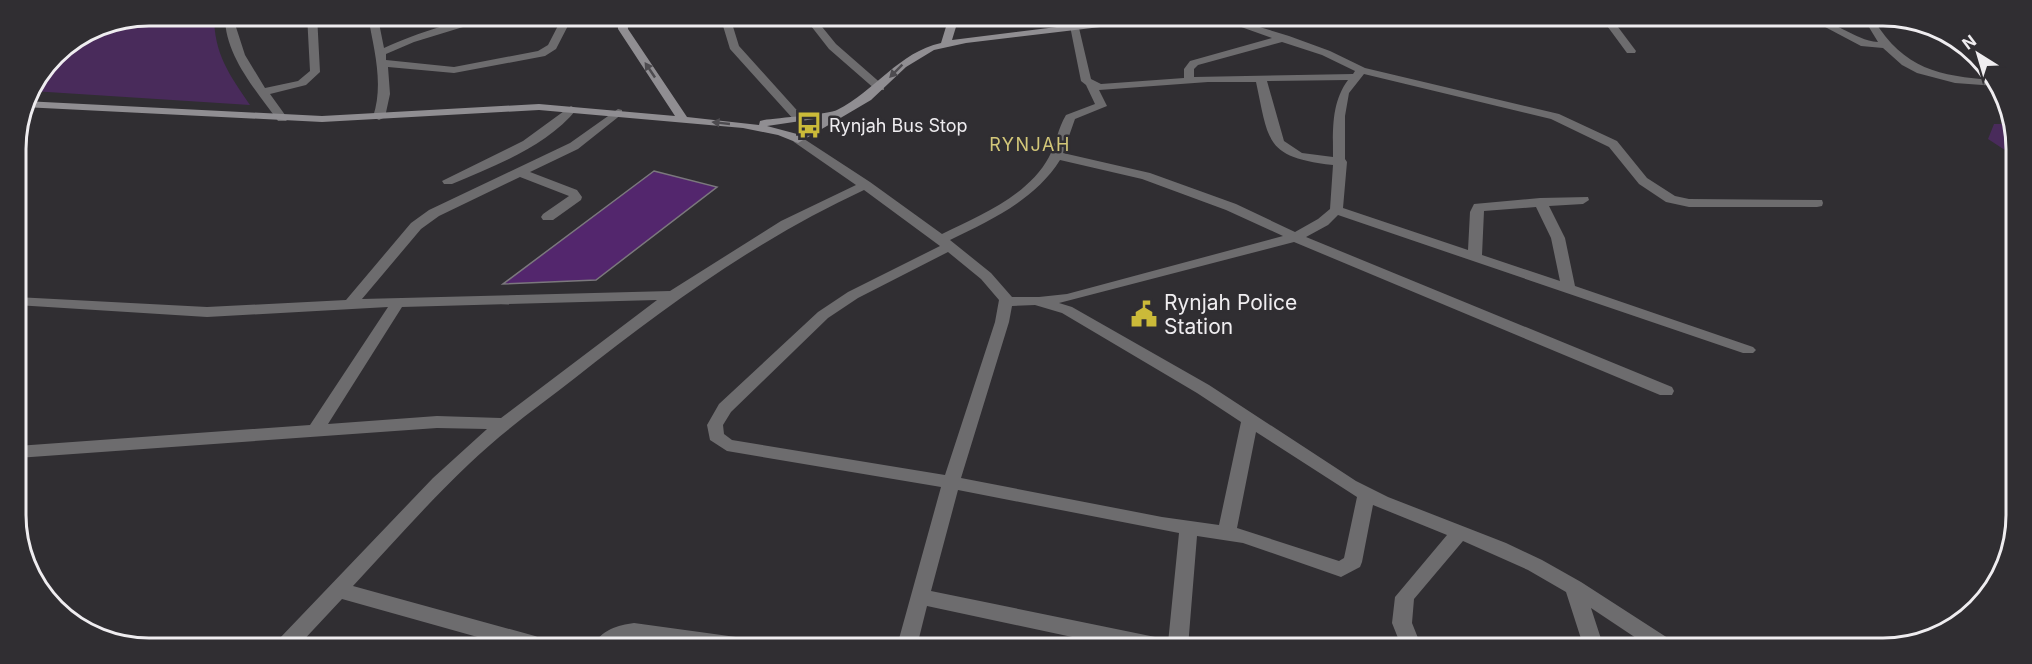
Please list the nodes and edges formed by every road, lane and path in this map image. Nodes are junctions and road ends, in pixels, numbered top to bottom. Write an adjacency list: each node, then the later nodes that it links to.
1 (231, 26): 27 (street)
2 (313, 26): 27 (street)
3 (375, 26): 20 (street)
4 (459, 26): 20 (street)
5 (563, 26): 20 (street)
6 (623, 26): 34 (street, one-way to 6)
7 (728, 26): 35 (street)
8 (815, 26): 26 (street)
9 (951, 26): 17 (street)
10 (1089, 26): 15 (street)
11 (1247, 26): 16 (street)
12 (1612, 26): 19 (street)
13 (1829, 26): 18 (street)
14 (1873, 26): 18 (street)
15 (1074, 28): 17 (street); 25 (street)
16 (1285, 38): 21 (street); 24 (street)
17 (946, 44): 26 (street, one-way to 26)
18 (1884, 45): 23 (street)
19 (1631, 51)
20 (381, 60): 32 (street)
21 (1359, 74): 22 (street); 39 (street); 45 (street)
22 (1261, 78): 24 (street); 39 (street)
23 (1948, 79)
24 (1189, 80): 25 (street)
25 (1090, 85): 38 (street)
26 (880, 88): 30 (street)
27 (264, 92): 33 (street)
28 (34, 105): 33 (street)
29 (571, 109): 31 (street); 32 (street); 41 (street)
30 (850, 110): 35 (street); 37 (street)
31 (618, 112): 34 (street); 40 (street)
32 (380, 117): 33 (street)
33 (282, 119)
34 (683, 119): 36 (street, one-way to 34)
35 (799, 119): 36 (street)
36 (743, 126): 37 (street)
37 (798, 140): 42 (street)
38 (1056, 154): 48 (street); 49 (street)
39 (1341, 162): 46 (street)
40 (521, 172): 47 (street); 56 (street)
41 (448, 181)
42 (866, 185): 49 (street); 52 (street)
43 (1583, 200): 44 (street)
44 (1540, 202): 50 (street); 51 (street)
45 (1817, 203)
46 (1336, 210): 48 (street); 50 (street)
47 (548, 217)
48 (1294, 237): 54 (street); 59 (street)
49 (945, 243): 55 (street); 64 (street)
50 (1475, 257): 51 (street)
51 (1568, 288): 58 (street)
52 (673, 295): 57 (street); 61 (street)
53 (26, 301): 56 (street)
54 (1036, 301): 55 (street); 60 (street)
55 (1006, 302): 64 (street)
56 (350, 304): 57 (street)
57 (397, 304): 62 (street)
58 (1748, 350)
59 (1666, 391)
60 (1250, 420): 65 (street); 67 (street)
61 (502, 424): 62 (street); 70 (street)
62 (315, 431): 63 (street)
63 (26, 451)
64 (951, 482): 66 (street); 71 (street)
65 (1366, 494): 67 (street); 68 (street)
66 (1189, 528): 67 (street); 78 (street)
67 (1227, 533)
68 (1459, 533): 69 (street); 79 (street)
69 (1574, 587): 80 (street); 81 (street)
70 (338, 591): 72 (street); 73 (street)
71 (920, 597): 76 (street); 77 (street)
72 (293, 638)
73 (509, 638)
74 (613, 638): 75 (street)
75 (682, 638)
76 (909, 638)
77 (1117, 638)
78 (1179, 638)
79 (1408, 638)
80 (1591, 638)
81 (1652, 638)

